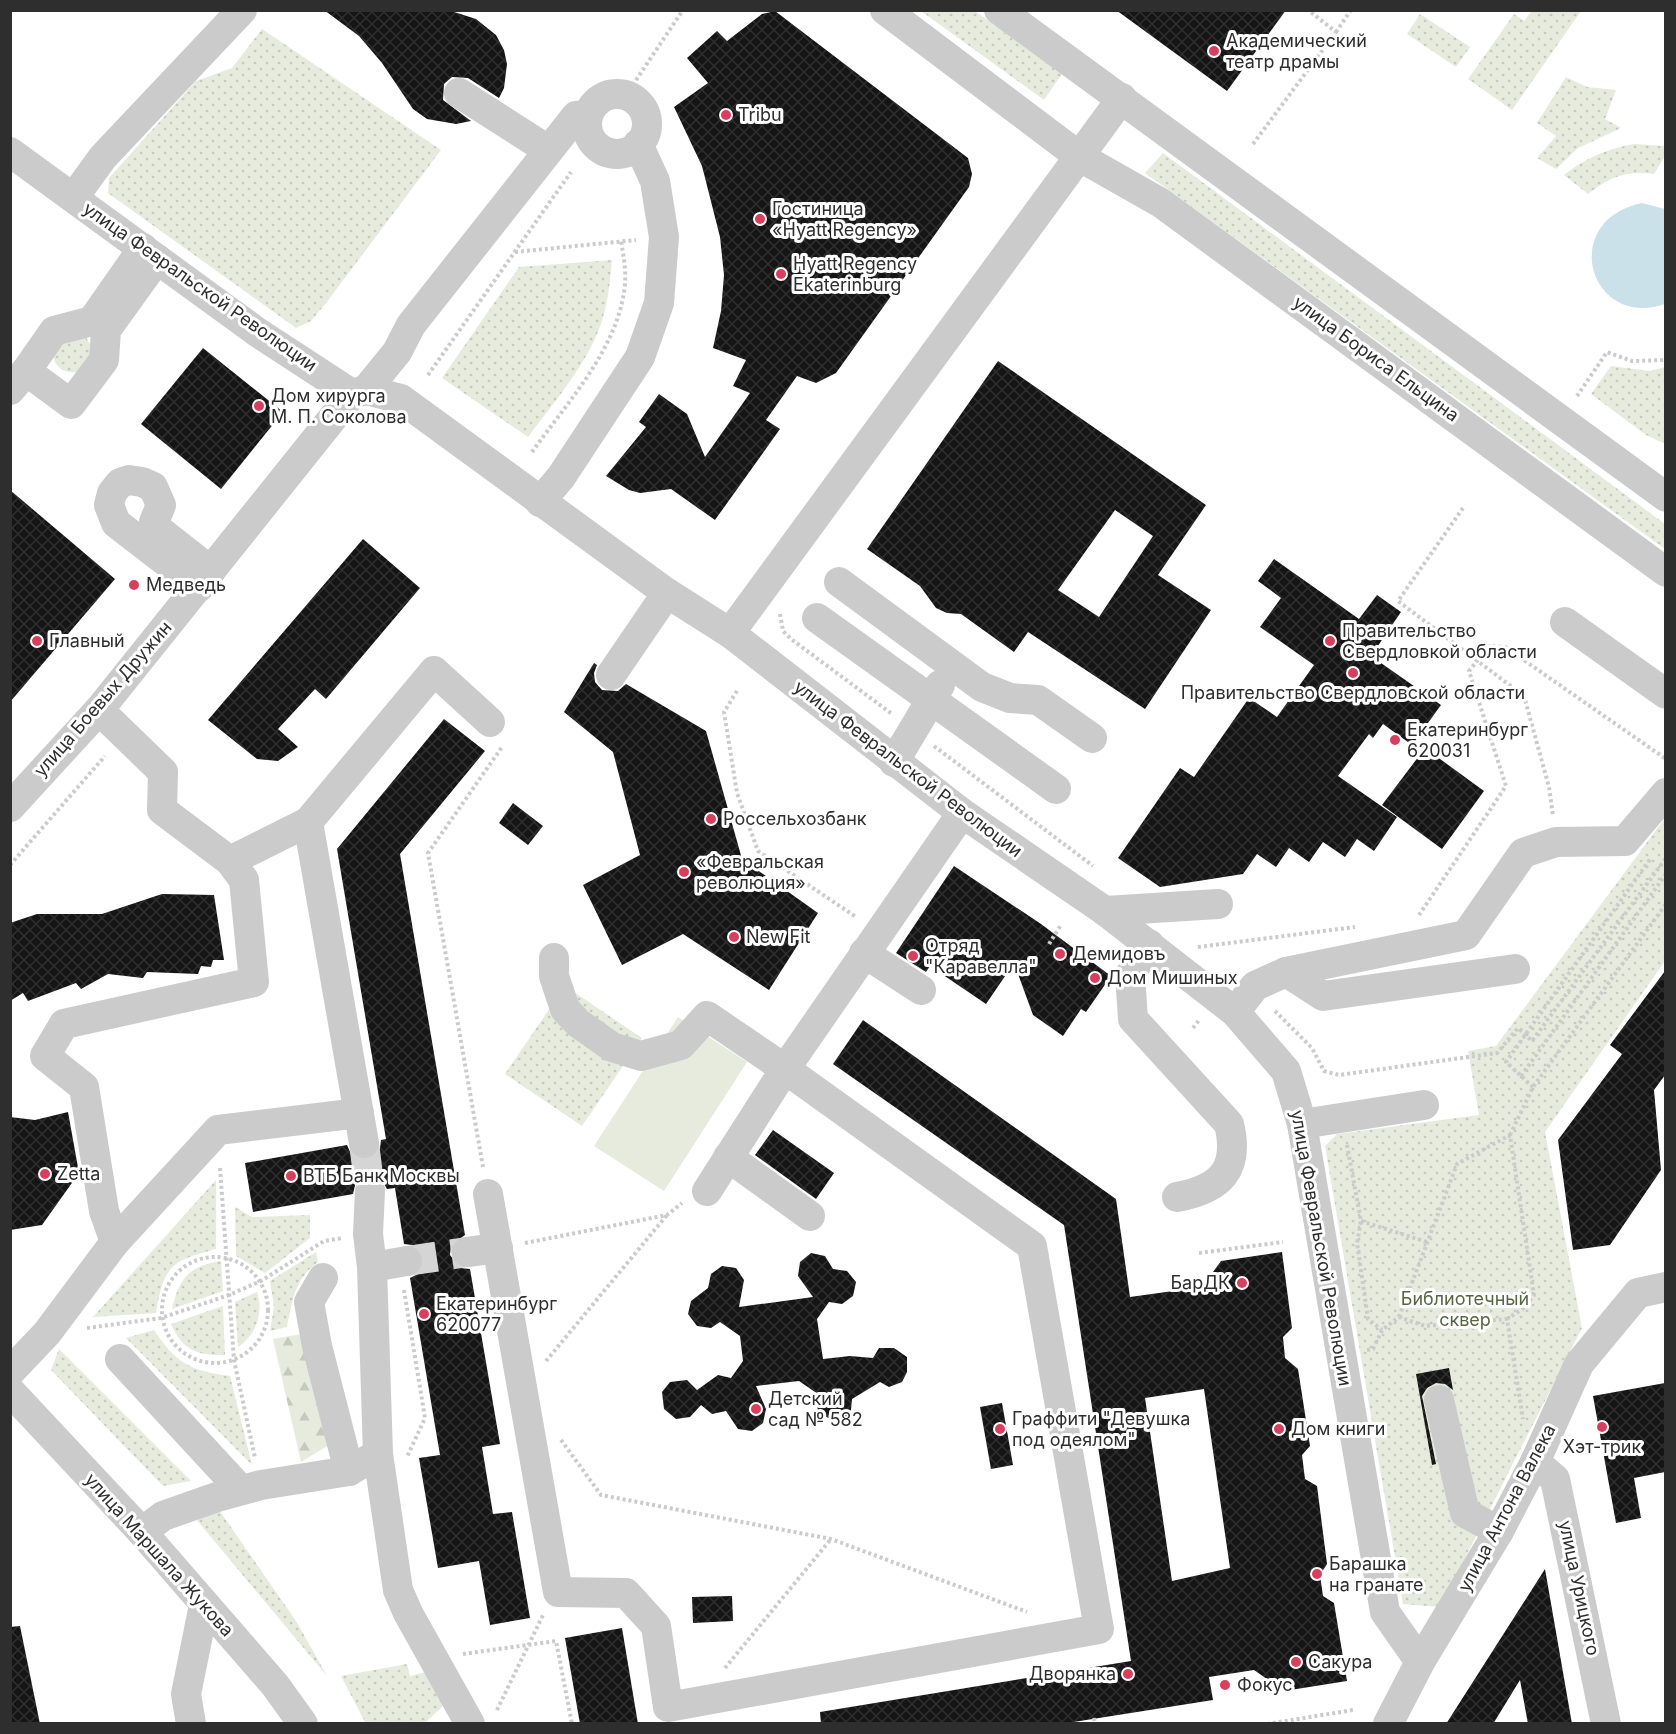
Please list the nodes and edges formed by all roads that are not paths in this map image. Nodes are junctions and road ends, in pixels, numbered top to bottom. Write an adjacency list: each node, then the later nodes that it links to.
1 (242, 10): 11 (street)
2 (885, 10): 10 (street, улица Бориса Ельцина)
3 (999, 10): 5 (street)
4 (459, 93): 8 (street)
5 (1122, 98): 10 (street); 15 (street)
6 (590, 128): 7 (street); 7 (street); 8 (street, улица Боевых Дружин)
7 (638, 144): 16 (street)
8 (548, 150): 14 (street, улица Боевых Дружин)
9 (10, 152): 11 (street, улица Февральской Революции)
10 (1080, 157): 17 (street, улица Бориса Ельцина); 22 (street)
11 (74, 197): 12 (street, улица Февральской Революции)
12 (150, 253): 13 (street); 13 (street); 14 (street, улица Февральской Революции)
13 (18, 381)
14 (359, 392): 16 (street, улица Февральской Революции); 27 (street, улица Боевых Дружин)
15 (1665, 497)
16 (540, 502): 19 (street, улица Февральской Революции)
17 (1665, 572)
18 (839, 582): 23 (street)
19 (667, 592): 22 (street, улица Февральской Революции); 24 (street)
20 (817, 618): 26 (street)
21 (1565, 622): 25 (street)
22 (730, 633): 30 (street, улица Февральской Революции)
23 (951, 666): 26 (street); 29 (street)
24 (611, 675)
25 (1665, 694)
26 (931, 702): 30 (street); 31 (street)
27 (99, 710): 33 (street, улица Боевых Дружин); 36 (street)
28 (490, 722): 35 (street)
29 (1092, 738)
30 (894, 762): 34 (street, улица Февральской Революции)
31 (1056, 789)
32 (1665, 793): 43 (street)
33 (14, 794)
34 (962, 813): 38 (street, улица Февральской Революции); 39 (street)
35 (308, 822): 36 (street); 48 (street)
36 (230, 861): 57 (street)
37 (1218, 904): 38 (street)
38 (1105, 911): 40 (street, улица Февральской Революции)
39 (865, 939): 44 (street); 46 (street)
40 (1149, 944): 45 (street, улица Февральской Революции); 55 (street)
41 (554, 958): 46 (street)
42 (1515, 969): 43 (street)
43 (1286, 972): 45 (street)
44 (921, 990)
45 (1235, 1012): 49 (street, улица Февральской Революции)
46 (785, 1069): 51 (street); 74 (street)
47 (1424, 1105): 49 (street)
48 (359, 1113): 50 (street); 57 (street)
49 (1302, 1124): 73 (street, улица Февральской Революции)
50 (364, 1143)
51 (728, 1157): 54 (street); 56 (street)
52 (370, 1191): 66 (street)
53 (488, 1194): 58 (street)
54 (694, 1197)
55 (1177, 1197)
56 (810, 1216)
57 (115, 1242): 63 (street)
58 (498, 1248): 59 (street); 74 (street)
59 (468, 1252)
60 (323, 1278): 68 (street)
61 (1665, 1287): 67 (street, улица Антона Валека)
62 (120, 1359): 69 (street)
63 (10, 1372)
64 (10, 1391): 71 (street, улица Маршала Жукова)
65 (1439, 1400): 70 (street)
66 (391, 1459): 68 (street); 77 (street)
67 (1535, 1462): 70 (street, улица Антона Валека); 79 (street, улица Урицкого)
68 (349, 1471): 69 (street)
69 (251, 1487): 71 (street)
70 (1499, 1531): 73 (street, улица Антона Валека)
71 (142, 1532): 72 (street, улица Маршала Жукова)
72 (204, 1605): 75 (street); 76 (street, улица Маршала Жукова)
73 (1420, 1662): 78 (street, улица Антона Валека)
74 (698, 1714)
75 (191, 1724)
76 (303, 1724)
77 (470, 1724)
78 (1388, 1724)
79 (1606, 1724)

